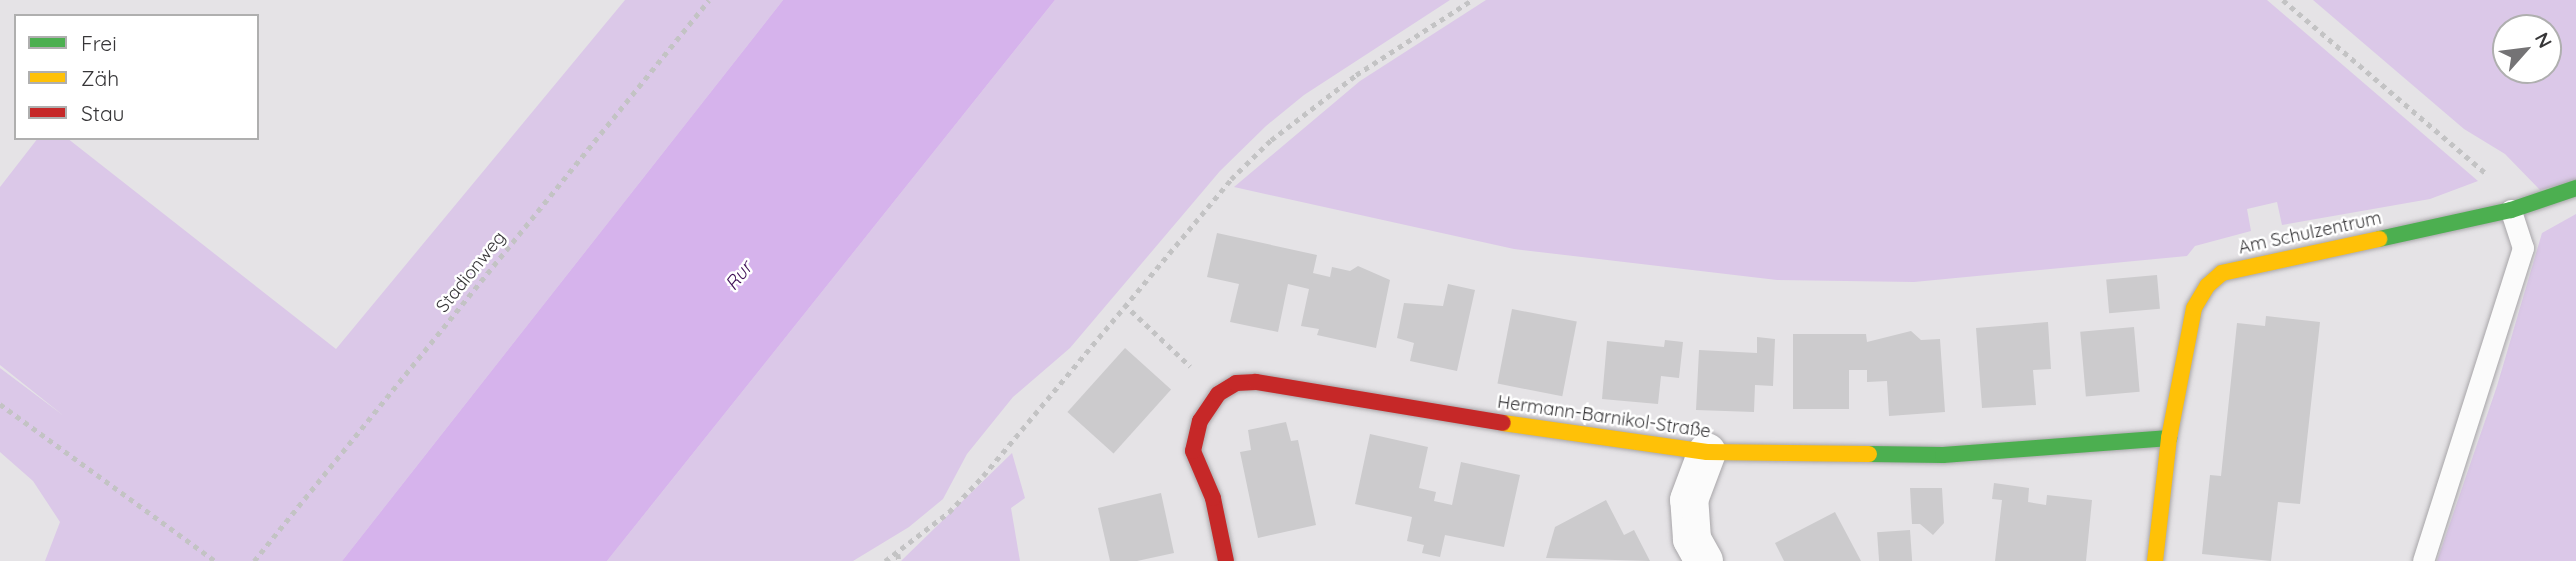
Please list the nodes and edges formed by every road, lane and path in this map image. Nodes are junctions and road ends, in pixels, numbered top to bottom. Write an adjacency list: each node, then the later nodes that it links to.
1 (709, 0): 13 (path, Stadionweg)
2 (1472, 0): 6 (path)
3 (2283, 0): 5 (path)
4 (2576, 188): 5 (street, Am Schulzentrum)
5 (2511, 210): 9 (street, Am Schulzentrum); 19 (lane)
6 (1124, 304): 7 (path); 11 (path)
7 (1218, 394): 10 (street, Hermann-Barnikol-Straße); 16 (street)
8 (0, 404): 12 (path)
9 (2169, 438): 10 (street, Hermann-Barnikol-Straße); 18 (street, Am Schulzentrum)
10 (1707, 452): 17 (street)
11 (898, 554): 14 (path); 15 (path)
12 (215, 561)
13 (254, 561)
14 (885, 561)
15 (898, 561)
16 (1226, 561)
17 (1704, 561)
18 (2155, 561)
19 (2423, 561)

